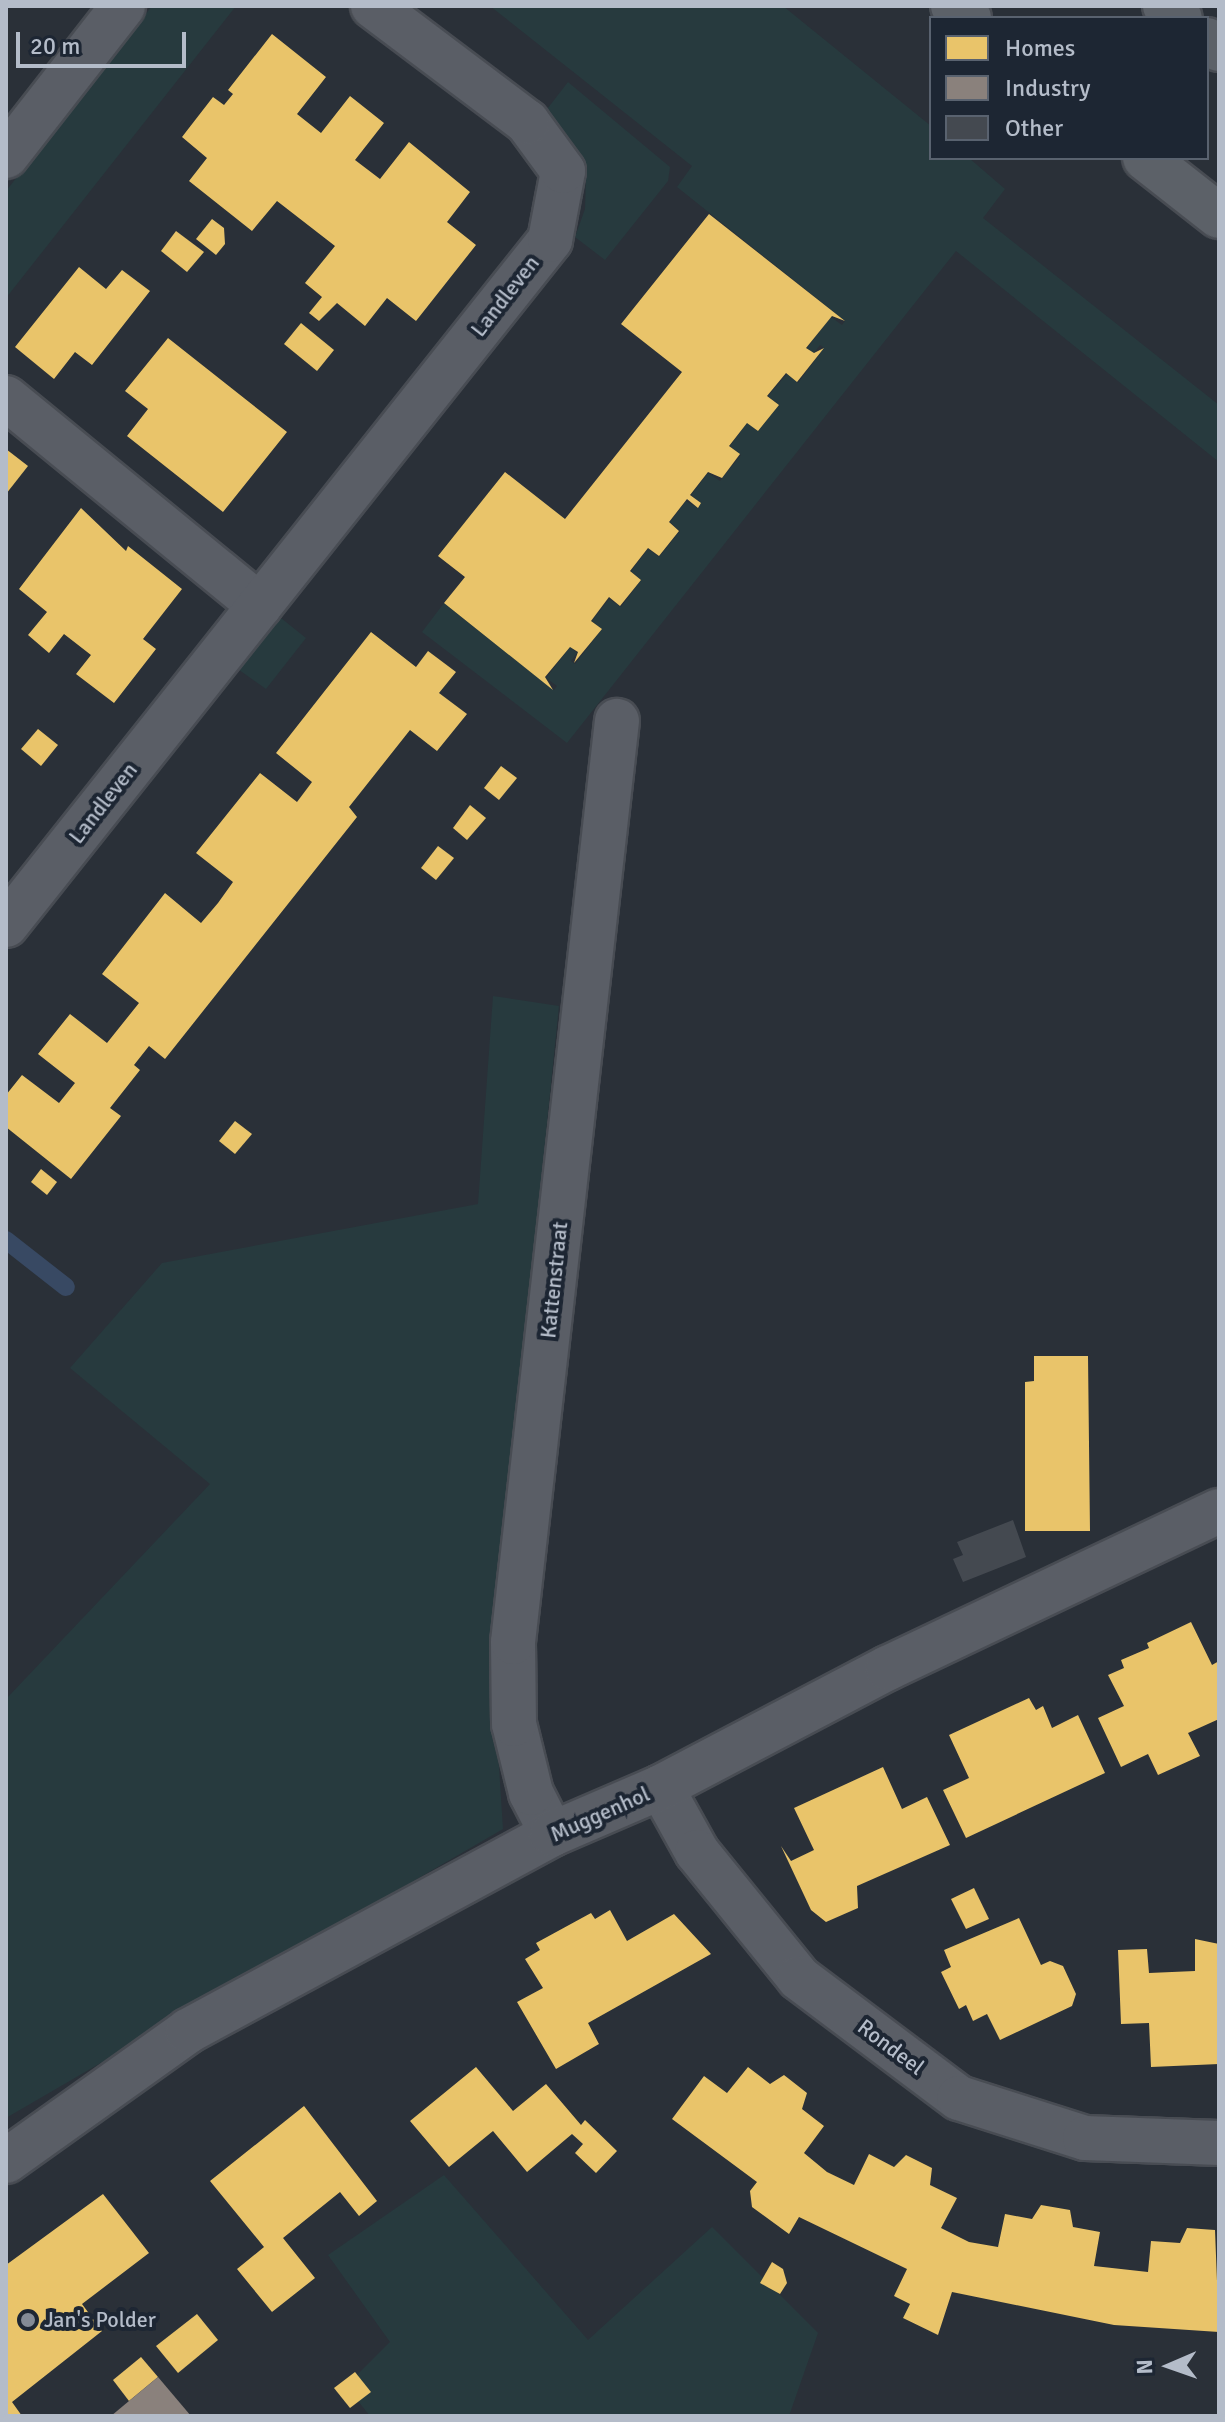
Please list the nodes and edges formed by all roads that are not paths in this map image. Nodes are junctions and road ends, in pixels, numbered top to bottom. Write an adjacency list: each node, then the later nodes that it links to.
1 (123, 6): 3 (street)
2 (373, 6): 7 (street, Landleven)
3 (6, 156)
4 (1148, 160): 5 (main road)
5 (1219, 216)
6 (6, 398): 7 (street)
7 (260, 606): 9 (street, Landleven)
8 (617, 721): 12 (street, Kattenstraat)
9 (6, 925)
10 (1219, 1511): 11 (street, Muggenhol)
11 (661, 1787): 12 (street, Muggenhol); 13 (street, Rondeel)
12 (552, 1834): 14 (street, Muggenhol)
13 (1219, 2143)
14 (6, 2161)

